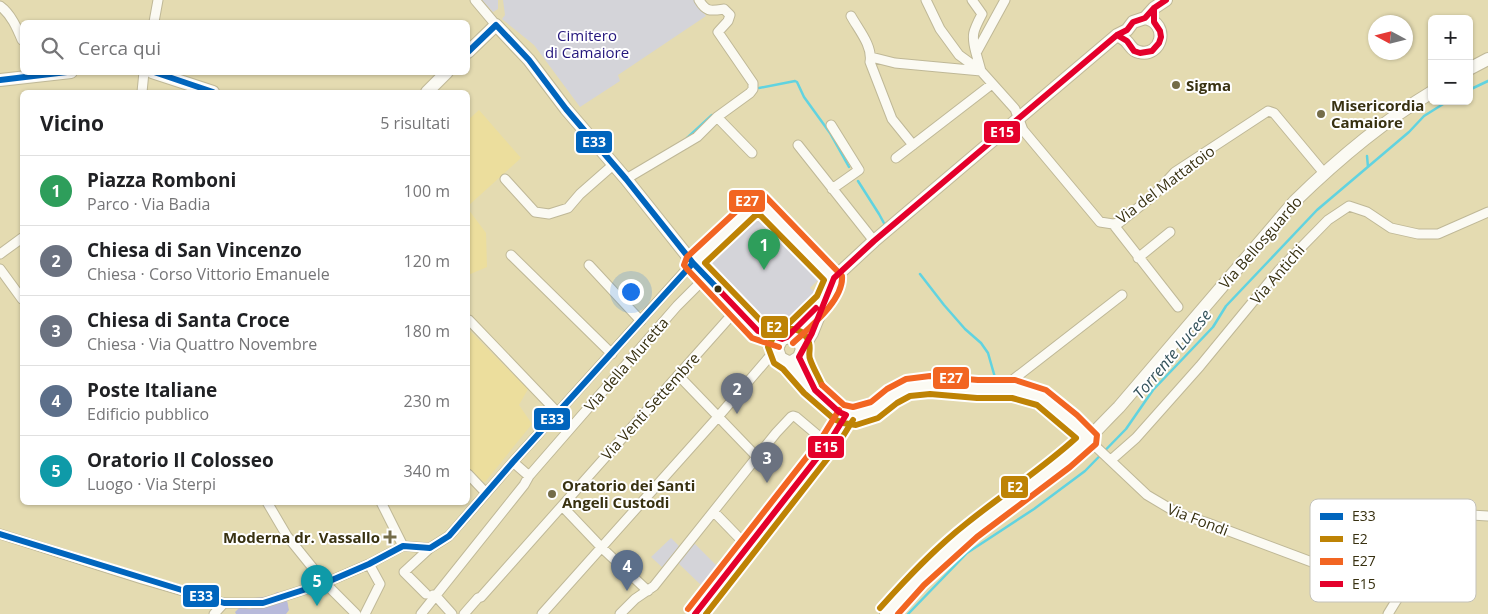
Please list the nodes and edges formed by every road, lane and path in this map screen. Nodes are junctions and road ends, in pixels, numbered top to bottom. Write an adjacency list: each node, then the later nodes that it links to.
1 (158, 0): 11 (street)
2 (475, 0): 12 (street)
3 (699, 0): 31 (street)
4 (926, 0): 20 (street)
5 (972, 0): 16 (street)
6 (1005, 0): 16 (street)
7 (1166, 0): 10 (street)
8 (0, 6): 14 (street)
9 (850, 16): 17 (street)
10 (1151, 16): 13 (street); 13 (street)
11 (154, 20)
12 (496, 25): 15 (street); 38 (street)
13 (1124, 35): 32 (street)
14 (20, 36)
15 (470, 50)
16 (976, 53): 20 (street)
17 (871, 57): 20 (street); 35 (street)
18 (1488, 59): 19 (street)
19 (1473, 67)
20 (981, 71): 26 (street, Via del Mattatoio)
21 (31, 75): 25 (street)
22 (144, 75): 27 (street)
23 (161, 75): 28 (street)
24 (444, 75): 29 (street)
25 (0, 80)
26 (992, 84): 32 (street, Via del Mattatoio); 35 (street)
27 (142, 90)
28 (207, 90)
29 (429, 90)
30 (1428, 94): 39 (street, Via Bellosguardo)
31 (717, 117): 36 (street); 41 (street)
32 (1018, 119): 44 (street, Via del Mattatoio); 47 (street)
33 (830, 124): 42 (street)
34 (798, 145): 42 (street)
35 (913, 145): 37 (street)
36 (752, 153)
37 (896, 158)
38 (613, 165): 40 (street); 41 (street)
39 (1324, 172): 44 (street, Via del Mattatoio); 71 (street, Via Bellosguardo)
40 (505, 179)
41 (626, 179): 51 (street)
42 (832, 188): 47 (street)
43 (1488, 212): 74 (street, Via Antichi)
44 (1113, 224): 50 (street)
45 (1170, 232): 50 (street)
46 (20, 239): 48 (street)
47 (874, 241): 55 (street)
48 (0, 254)
49 (511, 255): 64 (street)
50 (1138, 258): 59 (street)
51 (694, 263): 54 (street); 55 (street); 61 (street)
52 (589, 265): 61 (street)
53 (0, 269): 57 (street)
54 (706, 277): 60 (street); 77 (street, Via della Muretta)
55 (834, 278): 58 (street)
56 (1122, 295): 67 (street)
57 (20, 296)
58 (824, 300): 63 (street); 65 (street)
59 (1178, 307)
60 (737, 309): 63 (street); 66 (street, Via Venti Settembre)
61 (641, 321): 64 (street)
62 (470, 323): 68 (street)
63 (782, 341): 65 (street); 65 (street); 70 (street)
64 (612, 354): 68 (street)
65 (797, 356): 69 (street)
66 (678, 375): 70 (street); 81 (street, Via Venti Settembre)
67 (1000, 389): 69 (street, Via Fondi); 71 (street, Via Fondi)
68 (558, 413): 75 (street)
69 (846, 415): 72 (street)
70 (717, 418): 73 (street); 87 (street)
71 (1091, 441): 74 (street, Via Fondi); 105 (street, Via Bellosguardo)
72 (828, 444): 73 (street); 85 (street)
73 (757, 458): 82 (street)
74 (1111, 460): 88 (street, Via Fondi)
75 (513, 462): 77 (street); 78 (street)
76 (470, 476): 78 (street)
77 (529, 476): 92 (street, Via della Muretta)
78 (486, 494): 86 (street)
79 (269, 505): 90 (street)
80 (382, 505): 84 (street)
81 (562, 506): 87 (street); 101 (street, Via Venti Settembre)
82 (714, 512): 85 (street); 91 (street)
83 (0, 534): 94 (street)
84 (403, 546): 86 (street); 89 (street)
85 (748, 547): 104 (street)
86 (430, 548): 92 (street)
87 (602, 548): 91 (street); 102 (street)
88 (1310, 561)
89 (369, 564): 90 (street); 98 (street)
90 (325, 583): 94 (street); 97 (street)
91 (648, 590): 103 (street)
92 (432, 597): 95 (street, Via della Muretta); 99 (street); 100 (street)
93 (1395, 602): 106 (street)
94 (224, 603): 96 (street)
95 (425, 612)
96 (214, 614)
97 (356, 614)
98 (365, 614)
99 (444, 614)
100 (452, 614)
101 (464, 614)
102 (542, 614)
103 (620, 614)
104 (695, 614)
105 (886, 614)
106 (1388, 614)

